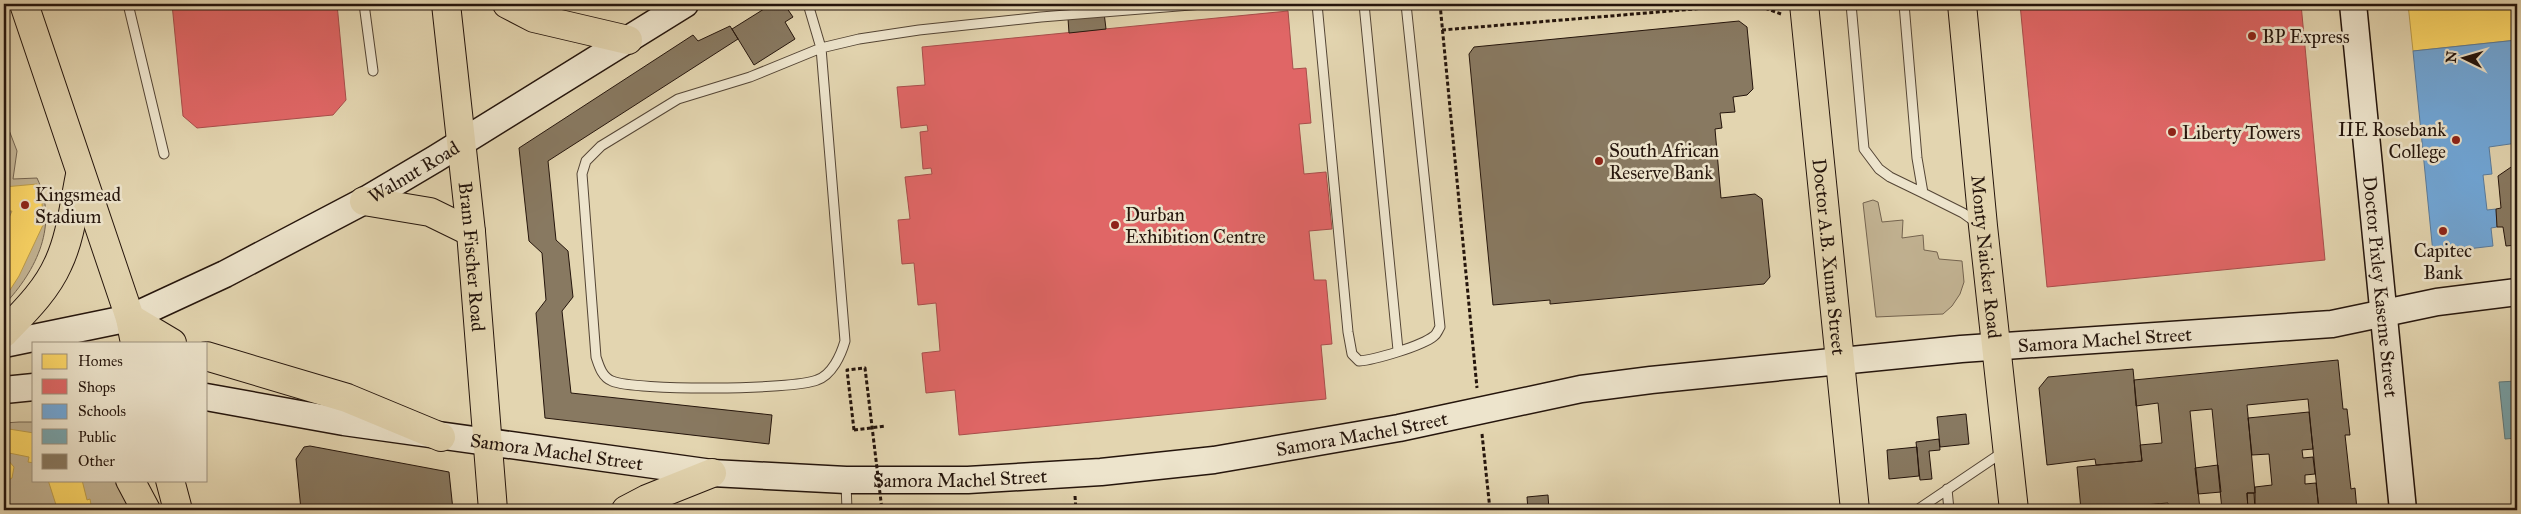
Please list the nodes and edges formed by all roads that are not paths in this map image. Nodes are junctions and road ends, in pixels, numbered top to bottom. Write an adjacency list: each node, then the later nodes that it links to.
1 (24, 4): 22 (main road)
2 (128, 4): 21 (lane)
3 (364, 4): 19 (lane)
4 (446, 4): 20 (main road, Bram Fischer Road)
5 (507, 4): 17 (main road)
6 (685, 4): 17 (main road, Walnut Road)
7 (808, 4): 18 (lane)
8 (1203, 4): 18 (lane)
9 (1317, 4): 34 (lane)
10 (1364, 4): 34 (lane)
11 (1406, 4): 34 (lane)
12 (1850, 4): 23 (lane)
13 (1904, 4): 23 (lane)
14 (1962, 4): 25 (main road, Monty Naicker Road)
15 (2353, 4): 28 (main road, Doctor Pixley Kaseme Street)
16 (1805, 11): 36 (main road, Doctor A.B. Xuma Street)
17 (628, 40): 20 (main road, Walnut Road)
18 (821, 48): 18 (lane)
19 (373, 70)
20 (461, 142): 24 (main road, Walnut Road); 26 (main road, Bram Fischer Road)
21 (164, 154)
22 (80, 174): 29 (main road); 30 (main road)
23 (1923, 193): 25 (lane)
24 (364, 201): 26 (main road); 29 (main road, Walnut Road)
25 (1983, 226): 33 (main road, Monty Naicker Road)
26 (471, 232): 41 (main road, Bram Fischer Road)
27 (2517, 292): 28 (main road, Samora Machel Street)
28 (2383, 312): 33 (main road, Samora Machel Street); 57 (main road, Doctor Pixley Kaseme Street)
29 (132, 330): 31 (main road); 32 (main road, Walnut Road)
30 (4, 333)
31 (169, 342)
32 (4, 344)
33 (1997, 347): 36 (main road, Samora Machel Street); 42 (main road, Monty Naicker Road)
34 (1398, 350)
35 (208, 357): 40 (main road)
36 (1841, 363): 44 (main road, Samora Machel Street); 53 (main road, Doctor A.B. Xuma Street)
37 (32, 387): 38 (main road)
38 (4, 390)
39 (208, 397): 40 (main road, Samora Machel Street)
40 (441, 437): 41 (main road, Samora Machel Street)
41 (487, 444): 43 (main road, Samora Machel Street); 50 (main road, Bram Fischer Road)
42 (2008, 450): 47 (lane); 56 (main road, Monty Naicker Road)
43 (712, 473): 44 (main road, Samora Machel Street); 51 (main road)
44 (846, 480): 52 (lane)
45 (131, 482): 48 (main road)
46 (171, 482): 49 (main road)
47 (1947, 489): 54 (lane); 55 (lane)
48 (146, 510)
49 (178, 510)
50 (493, 510)
51 (626, 510)
52 (847, 510)
53 (1855, 510)
54 (1918, 510)
55 (1949, 510)
56 (2014, 510)
57 (2403, 510)

